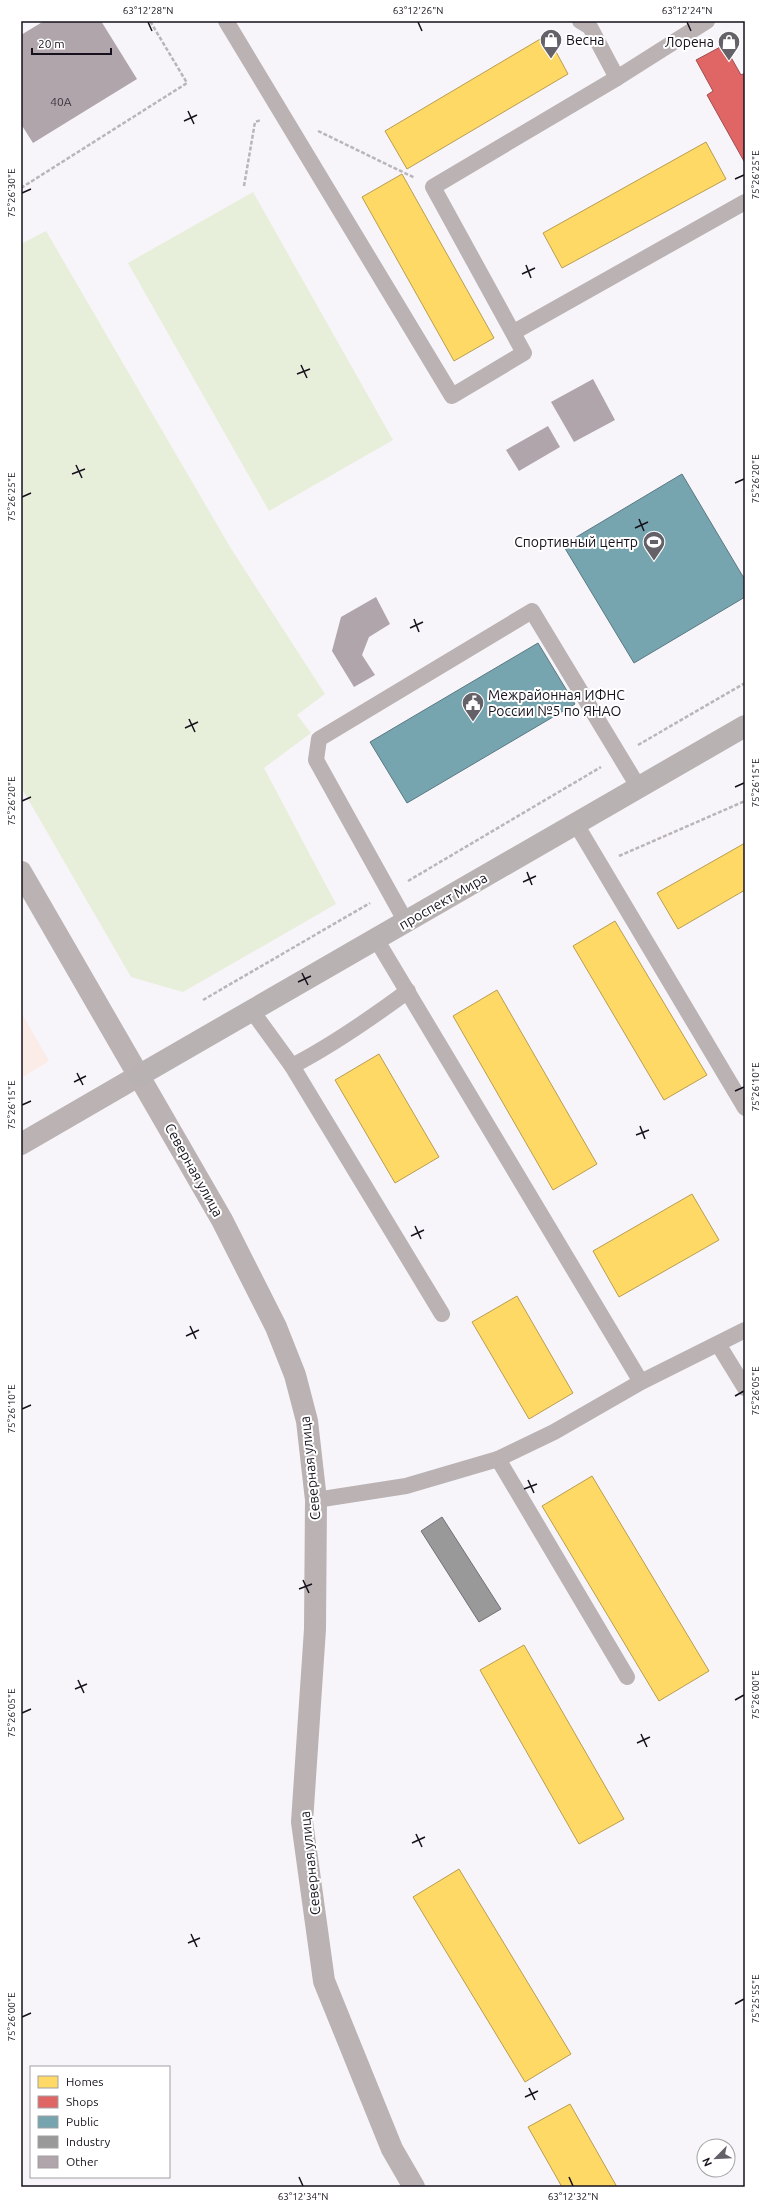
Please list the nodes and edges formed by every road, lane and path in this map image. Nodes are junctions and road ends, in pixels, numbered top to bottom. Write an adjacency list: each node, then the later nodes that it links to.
1 (150, 21): 7 (path)
2 (226, 21): 9 (lane)
3 (580, 21): 6 (lane)
4 (707, 21): 5 (lane)
5 (690, 25): 6 (lane)
6 (617, 78): 9 (lane)
7 (21, 188)
8 (745, 202): 9 (lane)
9 (514, 332)
10 (745, 683): 12 (path)
11 (745, 726): 13 (street, проспект Мира)
12 (620, 756): 13 (lane); 18 (path); 18 (lane)
13 (639, 788): 15 (street, проспект Мира)
14 (745, 801): 16 (path)
15 (576, 824): 16 (lane); 19 (street, проспект Мира)
16 (600, 864): 26 (lane)
17 (21, 872): 25 (street, Северная улица)
18 (388, 892): 19 (lane); 22 (path)
19 (406, 922): 20 (street, проспект Мира)
20 (376, 939): 21 (lane); 23 (street, проспект Мира)
21 (408, 991): 24 (lane); 31 (lane)
22 (203, 1000)
23 (252, 1011): 24 (lane); 25 (street, проспект Мира)
24 (292, 1066): 28 (lane)
25 (140, 1075): 27 (street); 34 (street, Северная улица)
26 (745, 1108)
27 (21, 1144)
28 (442, 1314)
29 (745, 1330): 30 (lane)
30 (718, 1344): 31 (lane); 32 (lane)
31 (642, 1382): 33 (lane)
32 (745, 1388)
33 (498, 1459): 34 (lane); 35 (lane)
34 (316, 1500): 36 (street, Северная улица)
35 (627, 1677)
36 (414, 2187)

